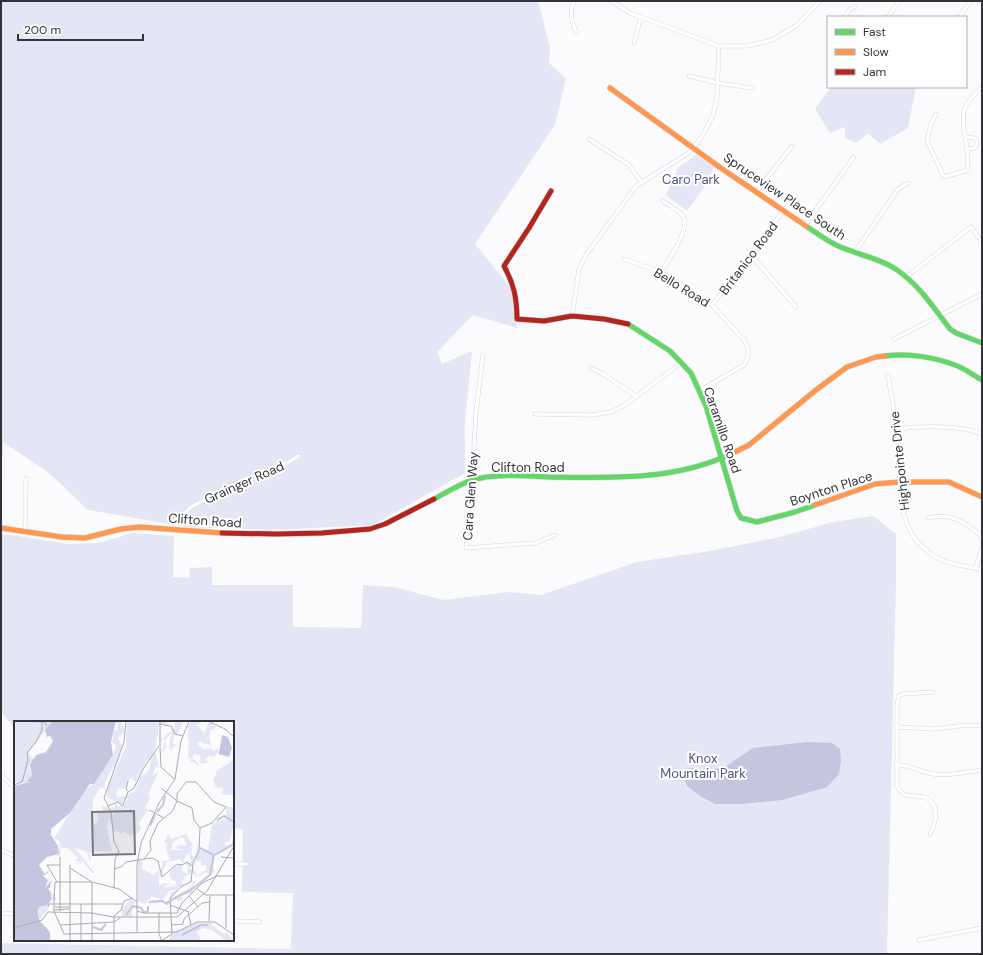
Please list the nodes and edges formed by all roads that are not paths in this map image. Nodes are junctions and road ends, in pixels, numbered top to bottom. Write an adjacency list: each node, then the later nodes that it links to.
1 (574, 1): 11 (street)
2 (611, 1): 10 (street)
3 (820, 1): 13 (street)
4 (899, 1): 8 (street)
5 (971, 1): 9 (street)
6 (856, 7): 7 (street)
7 (846, 16)
8 (889, 16)
9 (960, 16)
10 (641, 17): 12 (street); 13 (street)
11 (576, 32)
12 (634, 43)
13 (719, 46): 15 (street)
14 (689, 76): 15 (street)
15 (718, 83): 18 (street); 23 (street)
16 (982, 87): 20 (street)
17 (610, 88): 23 (street, Spruceview Place South)
18 (752, 88)
19 (936, 114): 24 (street)
20 (966, 137): 24 (street); 24 (street)
21 (589, 139): 26 (street)
22 (792, 146): 29 (street)
23 (693, 148): 26 (street); 29 (street, Spruceview Place South)
24 (967, 149)
25 (854, 157): 32 (street)
26 (642, 183): 42 (street)
27 (908, 183): 34 (street)
28 (551, 191): 42 (street, Caramillo Road)
29 (756, 192): 31 (street, Spruceview Place South)
30 (663, 201): 37 (street)
31 (783, 211): 32 (street, Spruceview Place South); 35 (street, Britanico Road)
32 (805, 225): 34 (street, Spruceview Place South)
33 (982, 242): 38 (street)
34 (854, 252): 38 (street, Spruceview Place South)
35 (751, 255): 40 (street, Britanico Road); 41 (street)
36 (624, 259): 37 (street, Bello Road)
37 (662, 272): 40 (street, Bello Road)
38 (906, 277): 43 (street, Spruceview Place South)
39 (982, 294): 43 (street)
40 (712, 305): 51 (street, Bello Road)
41 (796, 308)
42 (572, 316): 47 (street, Caramillo Road)
43 (939, 316): 44 (street); 45 (street, Spruceview Place South)
44 (894, 339)
45 (982, 343)
46 (483, 354): 59 (street, Cara Glen Way)
47 (681, 363): 51 (street, Caramillo Road); 52 (street)
48 (591, 368): 52 (street)
49 (888, 376): 54 (street, Highpointe Drive)
50 (982, 380): 57 (street, Clifton Road)
51 (699, 391): 57 (street, Caramillo Road)
52 (636, 396): 53 (street)
53 (535, 414)
54 (897, 429): 55 (street); 60 (street, Highpointe Drive)
55 (982, 434)
56 (299, 456): 65 (street, Grainger Road)
57 (722, 458): 59 (street, Clifton Road); 62 (street, Caramillo Road)
58 (26, 478): 66 (street)
59 (472, 480): 65 (street, Clifton Road); 67 (street, Cara Glen Way)
60 (900, 482): 61 (street, Boynton Place); 62 (street, Boynton Place); 70 (street, Highpointe Drive)
61 (982, 497)
62 (737, 511)
63 (928, 518): 68 (street)
64 (1, 528): 66 (street, Clifton Road)
65 (180, 530): 66 (street, Clifton Road)
66 (25, 531)
67 (555, 535)
68 (982, 541)
69 (982, 548): 70 (street)
70 (976, 567): 71 (street, Highpointe Drive)
71 (982, 570)
72 (933, 692): 74 (street)
73 (982, 725): 74 (street)
74 (897, 727): 75 (street)
75 (896, 765): 76 (street); 79 (street)
76 (982, 770)
77 (1, 775): 78 (street)
78 (14, 787)
79 (930, 834)
80 (1, 850): 81 (street)
81 (14, 856)
82 (234, 864): 83 (street)
83 (247, 864)
84 (1, 913): 85 (street)
85 (14, 914)
86 (234, 921): 87 (street)
87 (260, 922)
88 (982, 928): 89 (street)
89 (919, 940)

